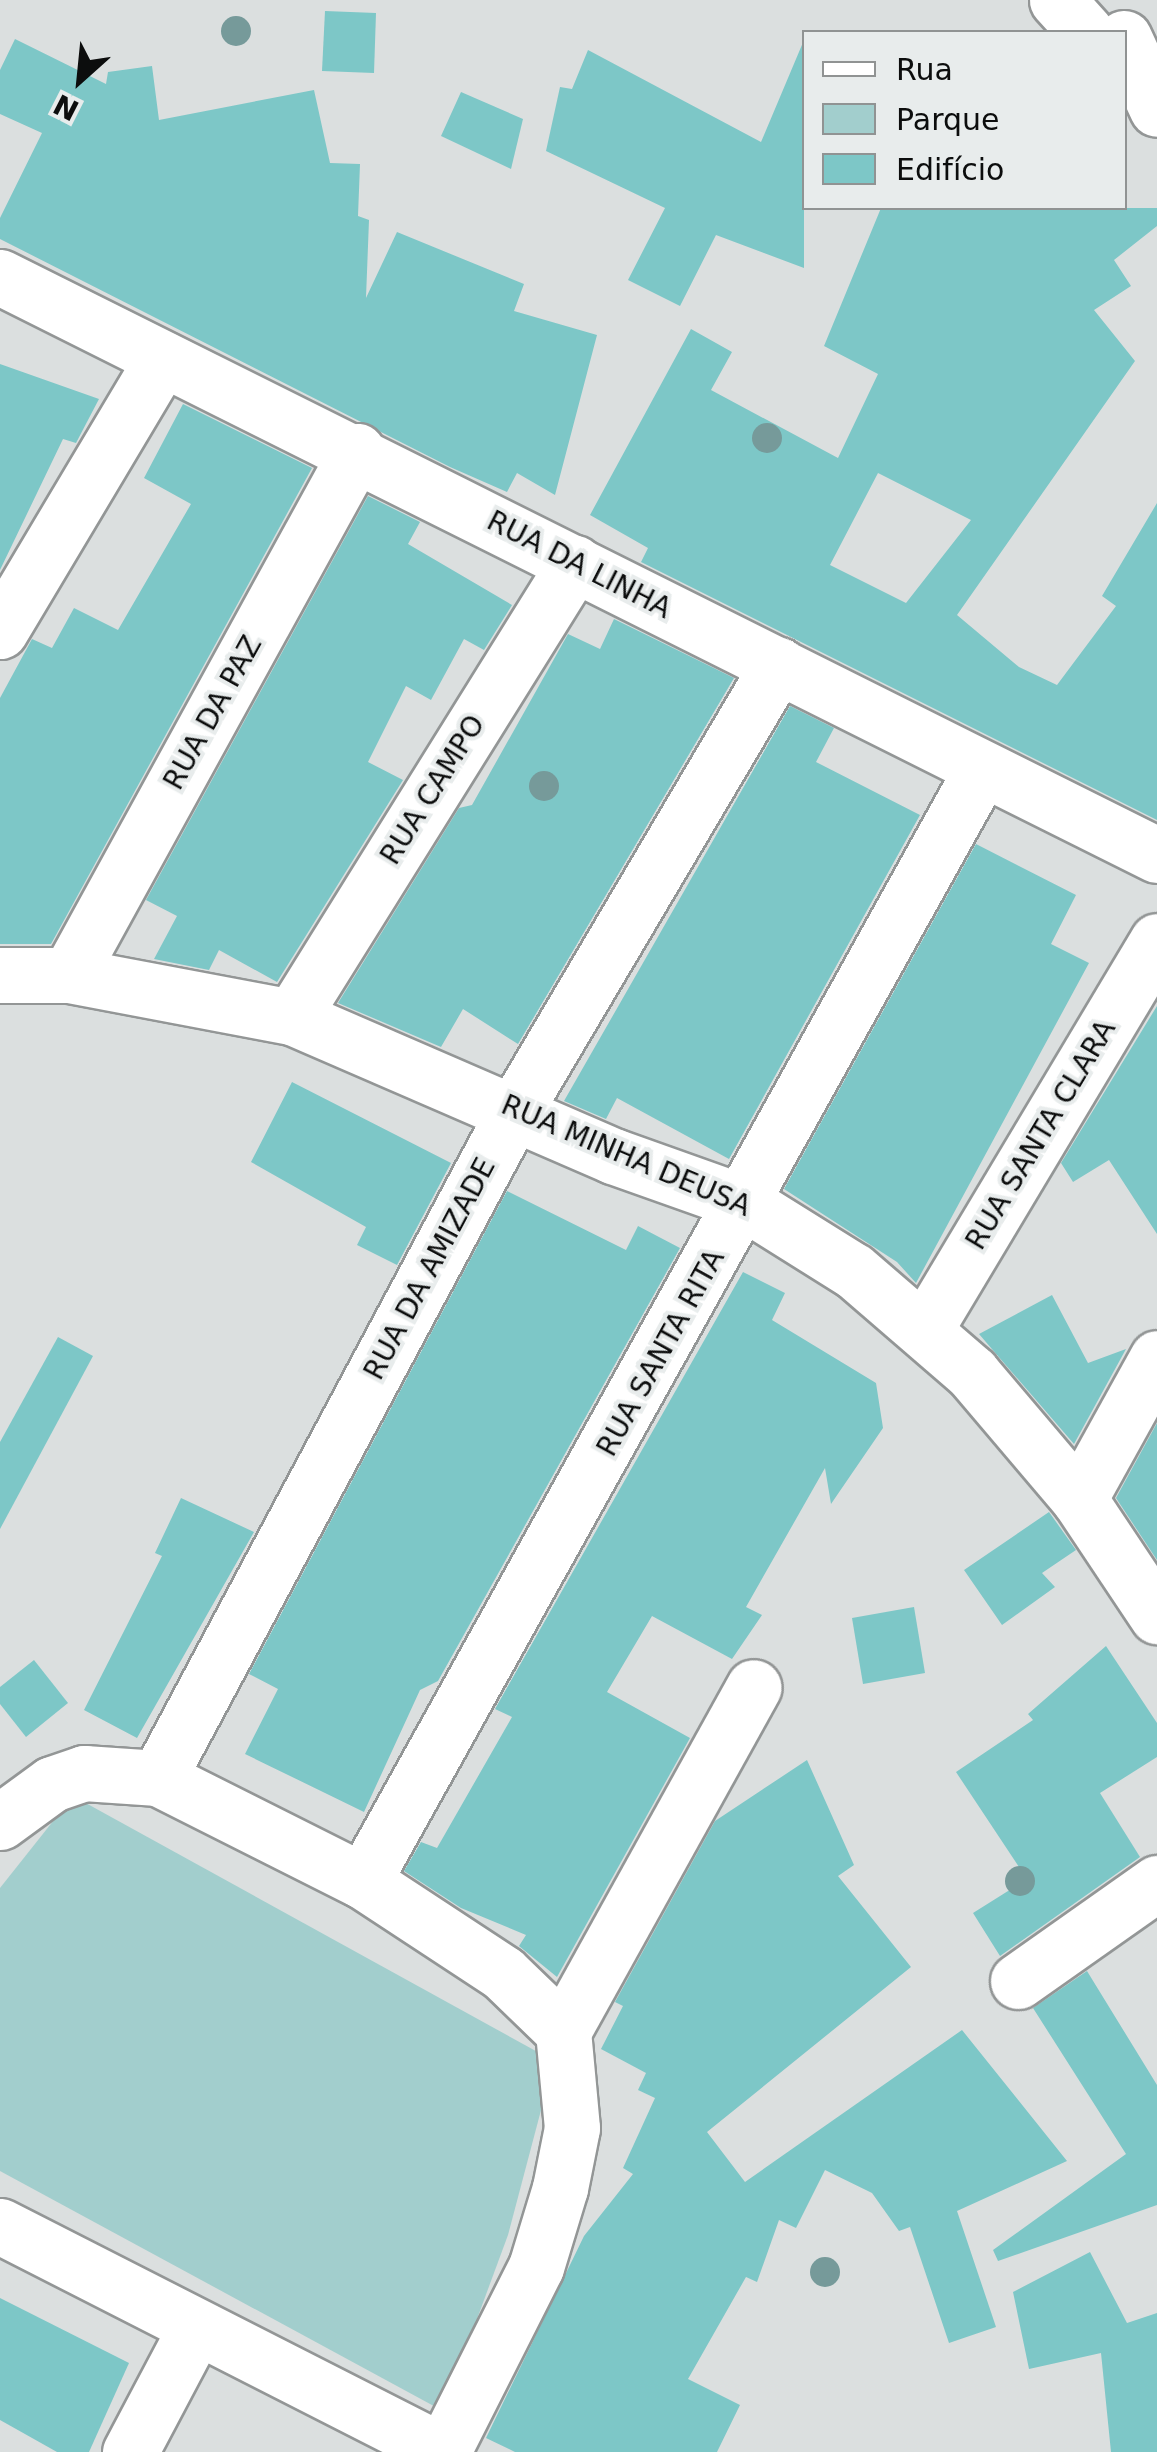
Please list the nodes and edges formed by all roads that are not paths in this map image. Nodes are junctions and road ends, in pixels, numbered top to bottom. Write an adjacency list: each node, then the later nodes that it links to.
1 (1057, 0): 3 (street)
2 (1108, 0): 4 (street)
3 (1084, 30)
4 (1121, 30)
5 (1127, 44): 7 (street)
6 (1127, 80): 7 (street)
7 (1157, 112)
8 (0, 277): 9 (street, RUA DA LINHA)
9 (162, 360): 10 (street, RUA DA LINHA); 12 (street)
10 (357, 452): 11 (street, RUA DA LINHA); 18 (street, RUA DA PAZ)
11 (575, 563): 13 (street, RUA DA LINHA); 19 (street, RUA CAMPO)
12 (0, 631)
13 (778, 665): 14 (street, RUA DA LINHA); 20 (street, RUA DA AMIZADE)
14 (982, 769): 15 (street, RUA DA LINHA); 21 (street, RUA SANTA RITA)
15 (1157, 855)
16 (1157, 942): 22 (street, RUA SANTA CLARA)
17 (0, 975): 18 (street, RUA MINHA DEUSA)
18 (68, 975): 19 (street, RUA MINHA DEUSA)
19 (292, 1017): 20 (street, RUA MINHA DEUSA)
20 (516, 1108): 21 (street, RUA MINHA DEUSA); 27 (street, RUA DA AMIZADE)
21 (746, 1204): 22 (street, RUA MINHA DEUSA); 29 (street, RUA SANTA RITA)
22 (925, 1329): 24 (street, RUA MINHA DEUSA)
23 (1157, 1358): 24 (street)
24 (1080, 1499): 25 (street, RUA MINHA DEUSA)
25 (1157, 1616)
26 (754, 1687): 32 (street)
27 (158, 1778): 28 (street); 29 (street)
28 (0, 1822)
29 (363, 1882): 32 (street)
30 (1157, 1883): 31 (street)
31 (1018, 1981)
32 (563, 2031): 36 (street)
33 (0, 2226): 34 (street)
34 (195, 2329): 35 (street); 36 (street)
35 (130, 2452)
36 (443, 2452)

